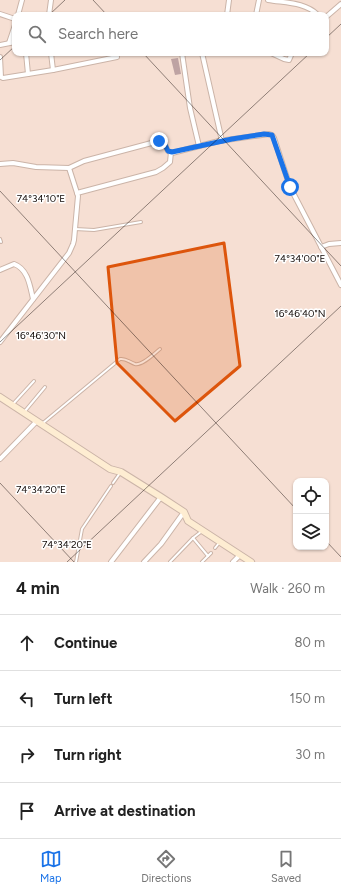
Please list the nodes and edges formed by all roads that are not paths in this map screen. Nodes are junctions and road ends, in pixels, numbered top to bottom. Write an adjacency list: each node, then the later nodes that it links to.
1 (22, 0): 7 (street)
2 (51, 0): 8 (street)
3 (229, 0): 9 (street)
4 (259, 0): 10 (street)
5 (268, 0): 11 (street)
6 (341, 4): 13 (street)
7 (19, 12)
8 (49, 12)
9 (227, 12)
10 (257, 12)
11 (314, 12)
12 (0, 14): 14 (street)
13 (329, 14)
14 (12, 18)
15 (12, 34): 17 (street)
16 (12, 43): 17 (street)
17 (9, 44): 18 (street)
18 (0, 45)
19 (26, 56): 28 (street)
20 (51, 56): 27 (street)
21 (117, 56): 27 (street)
22 (182, 56): 31 (street)
23 (203, 56): 30 (street)
24 (278, 56): 25 (street)
25 (291, 56)
26 (0, 57): 29 (street)
27 (53, 70): 28 (street)
28 (28, 74): 29 (street)
29 (0, 77)
30 (222, 141): 31 (street); 41 (street)
31 (199, 146): 32 (street)
32 (171, 152): 34 (street); 35 (street)
33 (0, 164): 34 (street)
34 (69, 168): 35 (street)
35 (77, 192): 37 (street)
36 (141, 222): 37 (lane)
37 (75, 229): 44 (street)
38 (0, 239): 39 (lane)
39 (2, 242)
40 (341, 243): 41 (street)
41 (321, 247): 43 (street)
42 (0, 270): 44 (street)
43 (341, 285)
44 (33, 299): 45 (street)
45 (0, 342)
46 (160, 349): 52 (lane)
47 (34, 380): 50 (lane)
48 (45, 387): 51 (lane)
49 (0, 397): 50 (main road)
50 (12, 405): 51 (main road)
51 (24, 413): 52 (main road)
52 (39, 423): 53 (street); 54 (main road)
53 (0, 458)
54 (121, 472): 55 (lane); 57 (main road)
55 (113, 483)
56 (111, 486): 66 (lane)
57 (161, 497): 58 (main road); 67 (street)
58 (184, 512): 59 (main road); 68 (street)
59 (203, 531): 60 (lane); 61 (main road)
60 (193, 538): 65 (lane); 69 (lane)
61 (220, 542): 62 (lane); 64 (main road)
62 (215, 548)
63 (211, 553): 65 (lane)
64 (240, 555): 71 (street); 72 (main road)
65 (208, 556): 70 (lane)
66 (76, 562)
67 (111, 562)
68 (144, 562)
69 (170, 562)
70 (202, 562)
71 (233, 562)
72 (250, 562)

